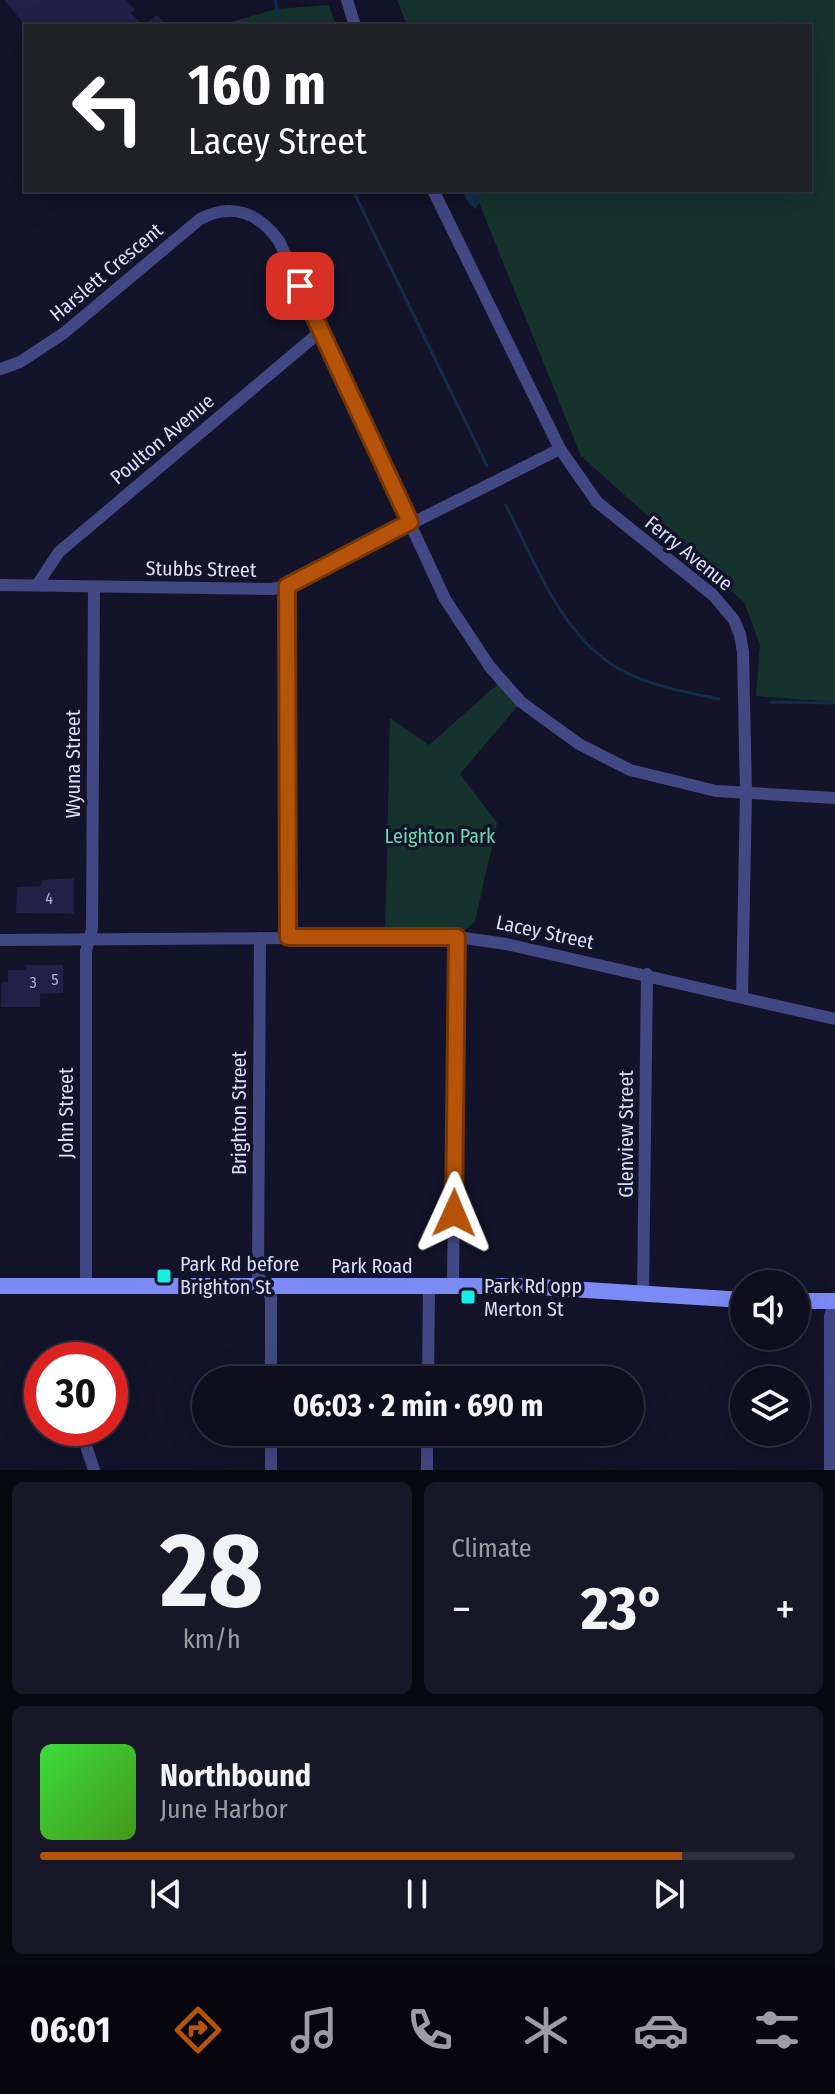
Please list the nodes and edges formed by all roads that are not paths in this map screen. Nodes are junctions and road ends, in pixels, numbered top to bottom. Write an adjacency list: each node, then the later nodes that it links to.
1 (347, 0): 2 (street)
2 (354, 24)
3 (434, 192): 6 (street, Ferry Avenue)
4 (321, 331): 5 (street, Harslett Crescent); 7 (street, Harslett Crescent); 9 (street, Poulton Avenue)
5 (0, 369)
6 (560, 449): 7 (street, Stubbs Street); 12 (street, Ferry Avenue)
7 (410, 522): 10 (street, Stubbs Street); 12 (street, Harslett Crescent)
8 (0, 585): 9 (street, Stubbs Street)
9 (37, 585): 11 (street, Stubbs Street)
10 (287, 586): 11 (street, Stubbs Street); 14 (street)
11 (94, 587): 17 (street, Wyuna Street)
12 (746, 793): 13 (street, Harslett Crescent); 20 (street, Ferry Avenue)
13 (835, 798)
14 (288, 937): 15 (street, Lacey Street); 16 (street, Lacey Street)
15 (457, 937): 19 (street, Lacey Street); 22 (street)
16 (260, 938): 17 (street, Lacey Street); 26 (street, Brighton Street)
17 (90, 939): 18 (street, Lacey Street); 25 (street, John Street)
18 (0, 940)
19 (647, 974): 20 (street, Lacey Street); 27 (street, Glenview Street)
20 (742, 997): 21 (street, Lacey Street)
21 (835, 1019)
22 (453, 1285): 24 (main road, Park Road); 27 (main road, Park Road)
23 (0, 1286): 25 (main road, Park Road)
24 (429, 1286): 26 (main road, Park Road); 32 (street)
25 (86, 1287): 26 (main road, Park Road)
26 (265, 1287): 31 (street, Brighton Street)
27 (643, 1295): 28 (main road, Park Road)
28 (730, 1299)
29 (810, 1301): 30 (main road)
30 (835, 1301): 39 (street)
31 (271, 1366)
32 (428, 1366)
33 (271, 1446): 37 (street)
34 (427, 1446): 38 (street)
35 (87, 1449): 36 (street)
36 (94, 1470)
37 (271, 1470)
38 (427, 1470)
39 (830, 1470)

